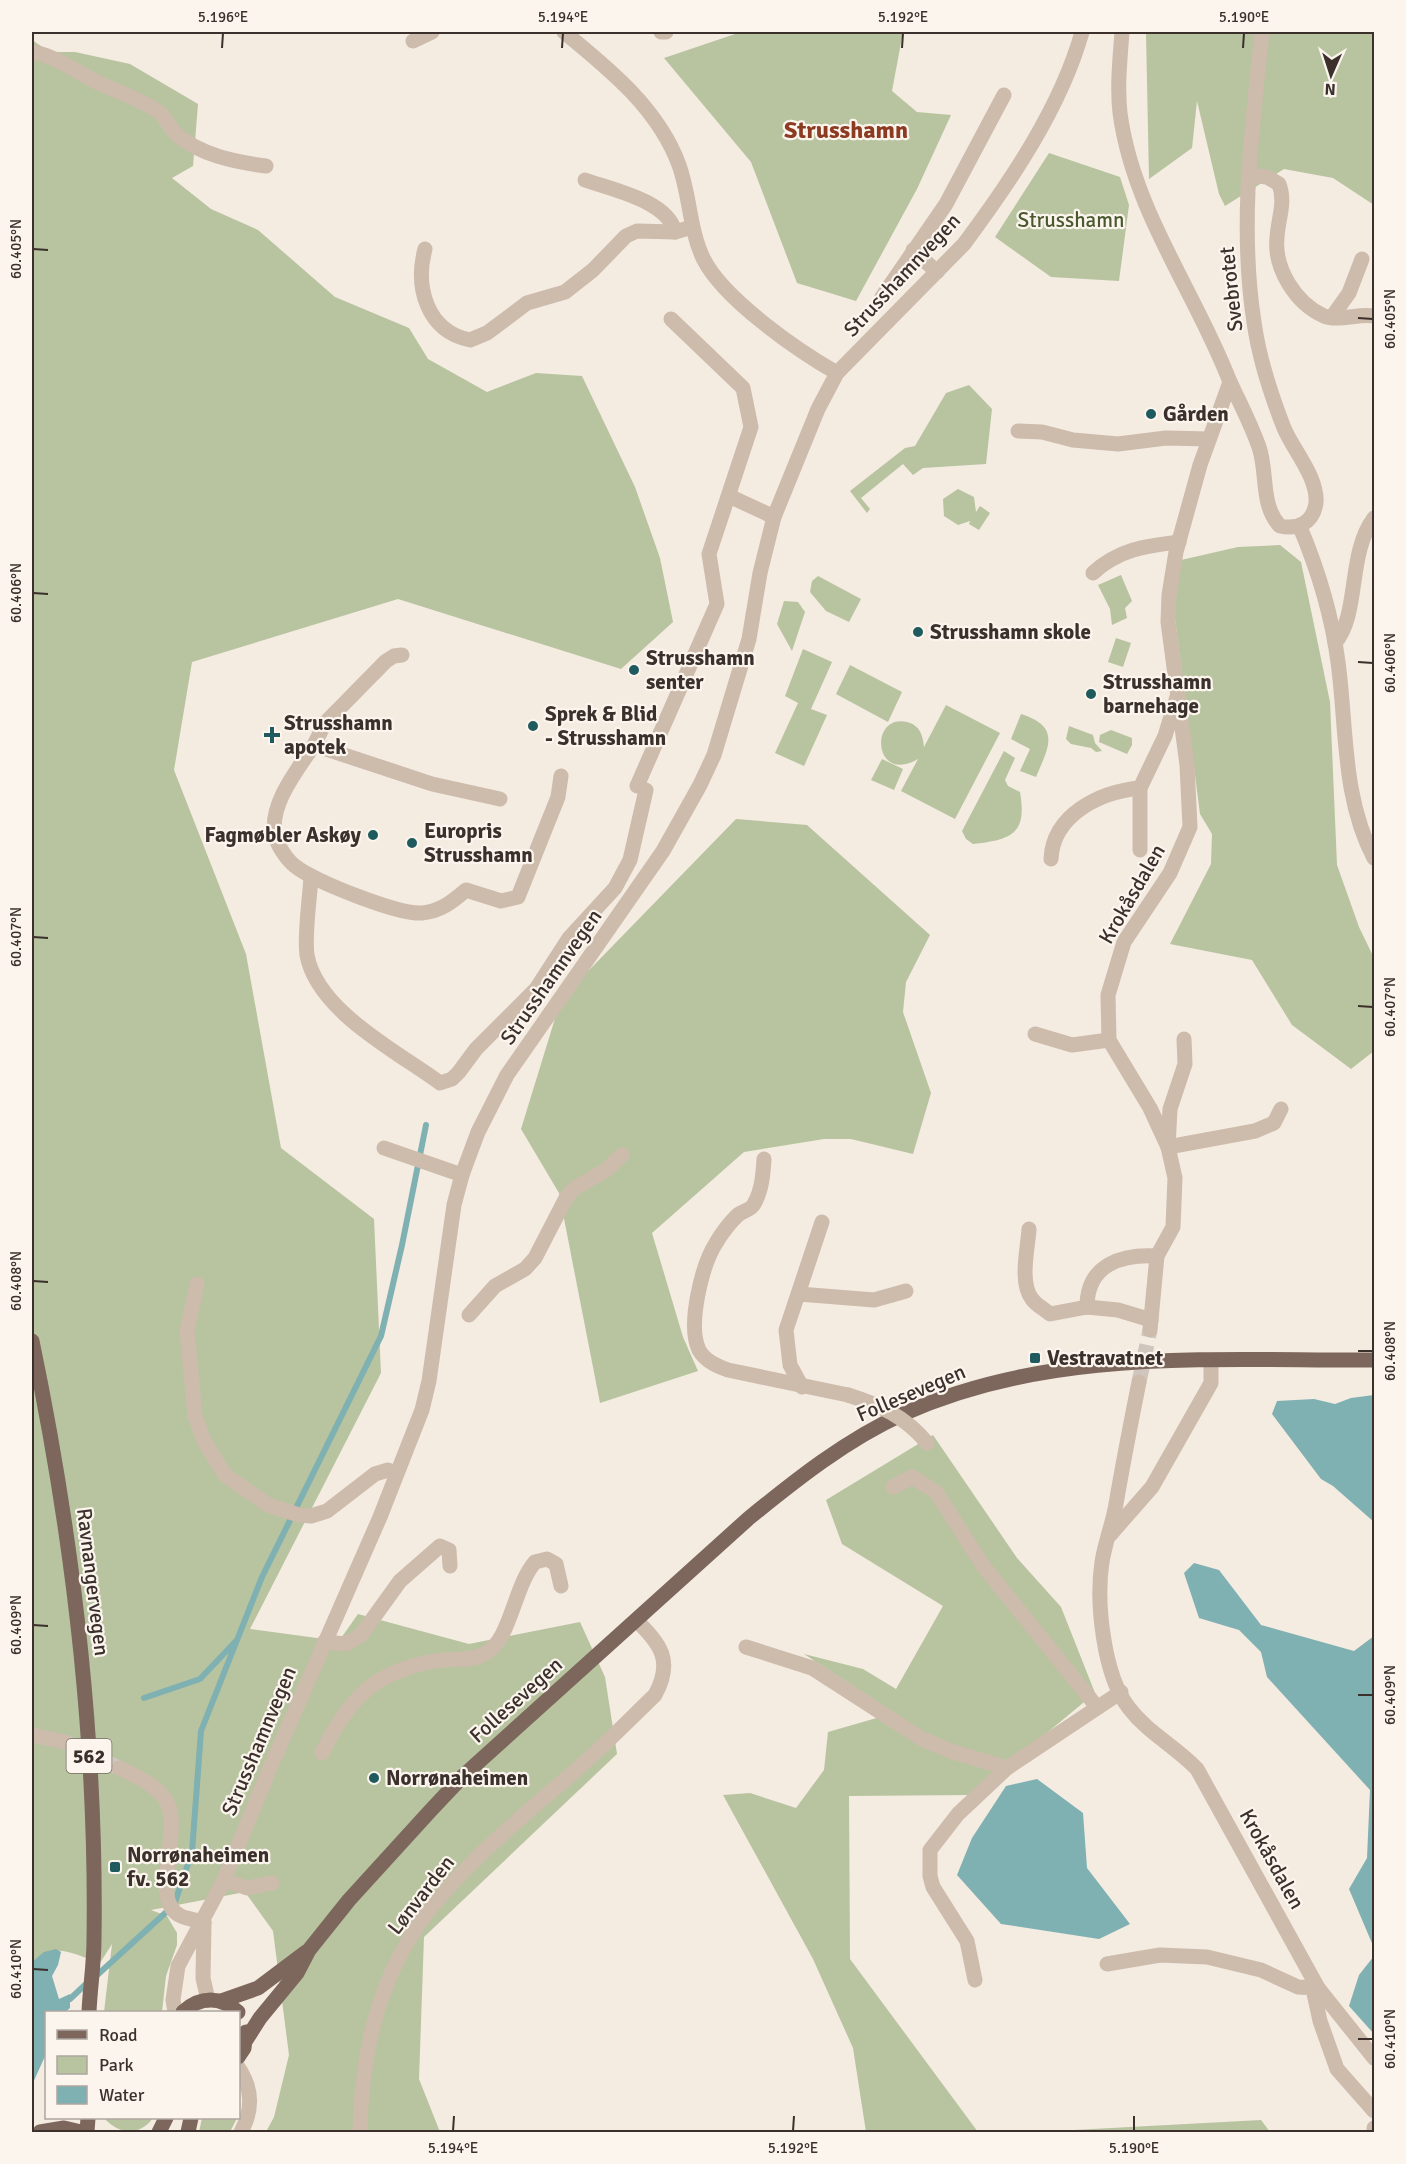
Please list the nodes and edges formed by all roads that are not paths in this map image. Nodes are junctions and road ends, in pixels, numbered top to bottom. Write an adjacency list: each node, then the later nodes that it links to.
1 (432, 32): 8 (street)
2 (564, 32): 14 (street)
3 (661, 32): 4 (street)
4 (666, 32)
5 (1082, 32): 19 (street, Strusshamnvegen)
6 (1122, 32): 25 (street)
7 (1262, 32): 12 (street, Svebrotet)
8 (413, 41)
9 (32, 52): 11 (street)
10 (1004, 95): 17 (street)
11 (266, 166)
12 (1248, 175): 22 (street); 31 (street, Svebrotet)
13 (585, 180): 15 (street)
14 (692, 227): 15 (street); 24 (street)
15 (675, 232): 16 (street)
16 (425, 249)
17 (913, 250): 19 (street); 20 (street)
18 (1362, 259): 22 (street)
19 (937, 272): 24 (street, Strusshamnvegen)
20 (882, 297)
21 (1374, 316): 22 (street)
22 (1332, 317)
23 (671, 319): 28 (street, Strusshamnvegen)
24 (837, 373): 29 (street, Strusshamnvegen)
25 (1230, 382): 27 (street); 31 (street)
26 (1018, 431): 27 (street)
27 (1208, 439): 32 (street)
28 (729, 496): 29 (street); 44 (street, Strusshamnvegen)
29 (774, 517): 53 (street, Strusshamnvegen)
30 (1374, 518): 34 (street)
31 (1299, 527): 34 (street)
32 (1179, 542): 33 (street); 36 (street, Krokåsdalen)
33 (1093, 573)
34 (1335, 643): 42 (street)
35 (402, 655): 37 (street)
36 (1177, 697): 39 (street); 47 (street, Krokåsdalen)
37 (314, 745): 40 (street); 44 (street)
38 (561, 776): 44 (street)
39 (1140, 788): 41 (street); 43 (street)
40 (500, 799)
41 (1140, 850)
42 (1374, 858)
43 (1051, 859)
44 (311, 876)
45 (1035, 1034): 47 (street)
46 (1184, 1039): 49 (street, Krokåsdalen)
47 (1109, 1040): 49 (street, Krokåsdalen)
48 (1281, 1109): 49 (street)
49 (1168, 1147): 56 (street, Krokåsdalen)
50 (384, 1148): 53 (street)
51 (622, 1155): 61 (street)
52 (764, 1160): 66 (street)
53 (456, 1172): 68 (street, Strusshamnvegen)
54 (822, 1222): 59 (street)
55 (1029, 1229): 60 (street, Krokåsdalen)
56 (1157, 1256): 60 (street); 60 (street, Krokåsdalen)
57 (197, 1284): 68 (street)
58 (906, 1291): 59 (street)
59 (799, 1294): 66 (street)
60 (1087, 1307)
61 (469, 1315)
62 (32, 1341): 91 (main road, Ravnangervegen / 562)
63 (1374, 1360): 64 (main road, Follesevegen)
64 (1211, 1361): 70 (street, Krokåsdalen); 73 (main road, Follesevegen)
65 (1139, 1382): 70 (street, Krokåsdalen)
66 (802, 1387): 67 (street, bridge)
67 (927, 1443)
68 (397, 1473): 74 (street, Strusshamnvegen)
69 (893, 1487): 77 (street)
70 (1110, 1535): 76 (street, Krokåsdalen)
71 (450, 1566): 74 (street)
72 (561, 1586): 80 (street)
73 (636, 1620): 86 (main road, Follesevegen); 108 (street, Lønvarden)
74 (324, 1642): 83 (street, Strusshamnvegen)
75 (746, 1647): 82 (street)
76 (1121, 1692): 77 (street); 89 (street, Krokåsdalen)
77 (1097, 1707): 82 (street)
78 (32, 1735): 79 (street)
79 (65, 1742)
80 (322, 1753)
81 (119, 1768): 85 (street)
82 (1007, 1768): 88 (street)
83 (224, 1880): 84 (street); 85 (street, Strusshamnvegen)
84 (272, 1883)
85 (204, 1922): 90 (street, Strusshamnvegen); 92 (street, Strusshamnvegen)
86 (309, 1950): 90 (main road, Follesevegen); 96 (main road, Follesevegen)
87 (1107, 1965): 89 (street)
88 (975, 1980)
89 (1316, 1988): 98 (street, Krokåsdalen); 100 (street, Krokåsdalen)
90 (215, 2000): 93 (main road, Follesevegen); 94 (main road)
91 (89, 2011)
92 (175, 2011)
93 (186, 2011)
94 (234, 2011)
95 (240, 2017): 96 (main road)
96 (246, 2040): 97 (main road, Follesevegen)
97 (240, 2053)
98 (1374, 2058)
99 (240, 2072): 107 (street)
100 (1374, 2111)
101 (47, 2119): 104 (main road)
102 (165, 2119): 106 (main road)
103 (1374, 2128): 109 (street)
104 (40, 2133): 105 (main road)
105 (81, 2133)
106 (159, 2133)
107 (241, 2133)
108 (360, 2133)
109 (1374, 2133)

